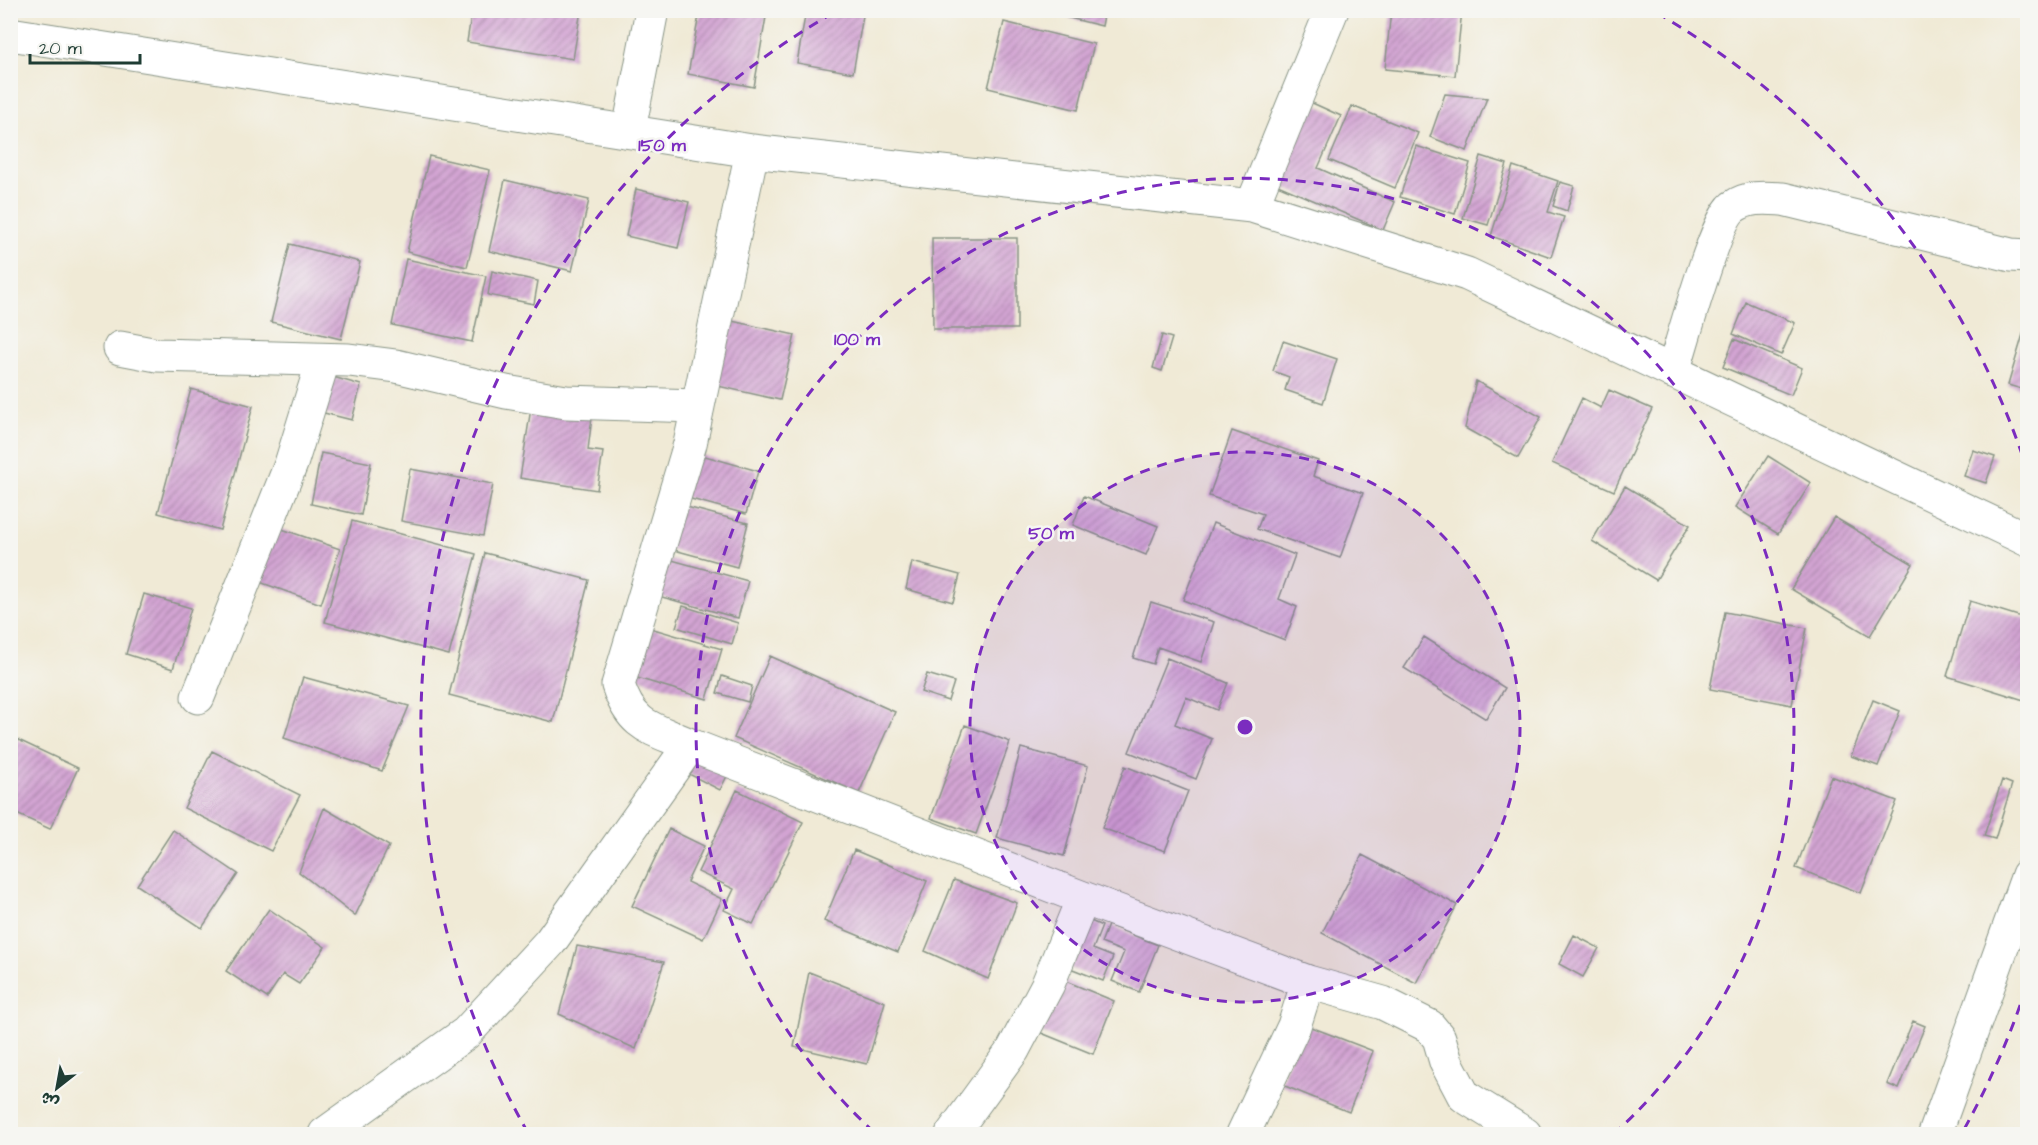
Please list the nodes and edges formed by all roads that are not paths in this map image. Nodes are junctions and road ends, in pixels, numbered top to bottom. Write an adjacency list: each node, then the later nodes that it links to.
1 (651, 10): 4 (street)
2 (1332, 10): 6 (street)
3 (10, 34): 4 (street)
4 (630, 130): 5 (street)
5 (752, 151): 6 (street); 11 (street)
6 (1252, 206): 10 (street)
7 (2028, 256): 10 (street)
8 (120, 348): 9 (street)
9 (323, 361): 11 (street); 13 (street)
10 (1673, 372): 12 (street)
11 (697, 406): 14 (street)
12 (2028, 540)
13 (198, 697)
14 (690, 745): 16 (street); 18 (street)
15 (2028, 875): 22 (street)
16 (1083, 898): 17 (street); 19 (street)
17 (1308, 982): 20 (street); 21 (street)
18 (325, 1134)
19 (952, 1134)
20 (1243, 1134)
21 (1525, 1134)
22 (1935, 1134)

